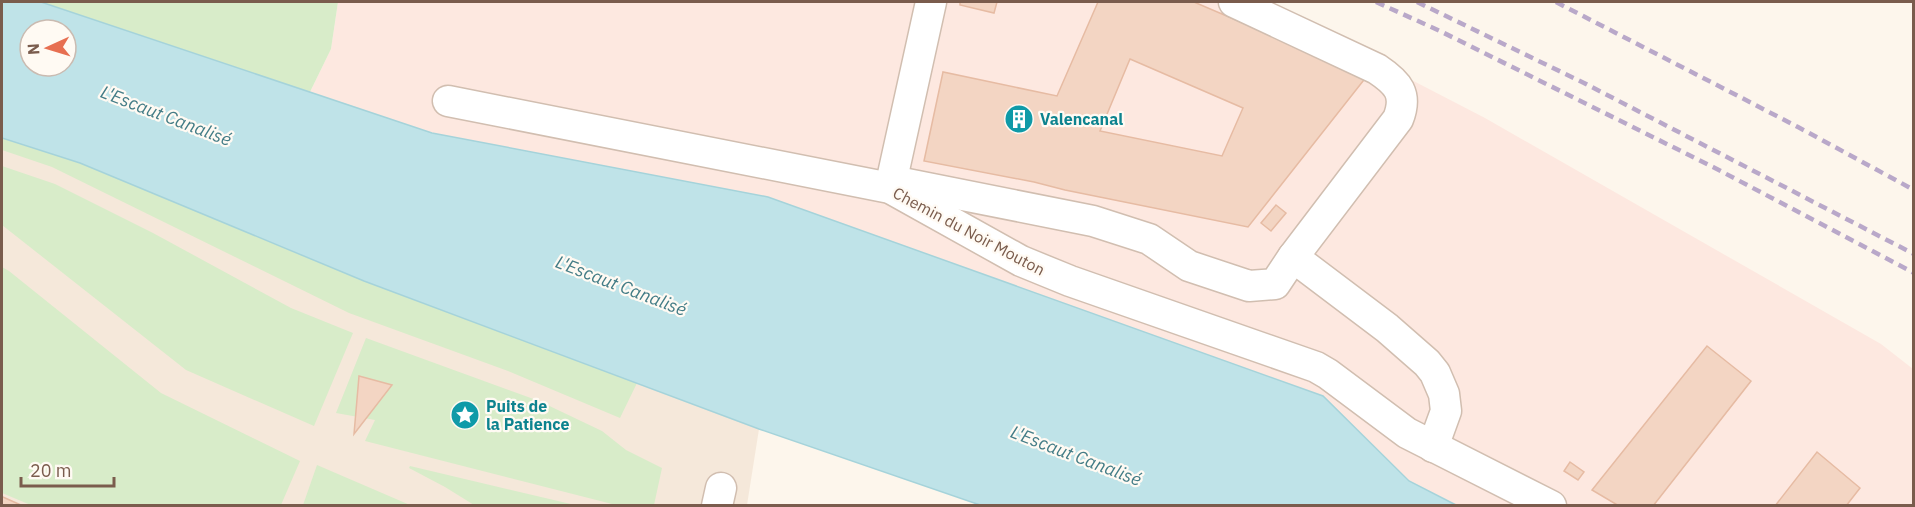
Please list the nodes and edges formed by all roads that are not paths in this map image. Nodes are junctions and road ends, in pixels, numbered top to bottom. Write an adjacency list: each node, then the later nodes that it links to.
1 (931, 2): 4 (street)
2 (1234, 2): 5 (street)
3 (448, 101): 4 (street, Chemin du Noir Mouton)
4 (891, 184): 5 (street); 6 (street, Chemin du Noir Mouton)
5 (1293, 257): 6 (street)
6 (1433, 447): 7 (street, Chemin du Noir Mouton)
7 (1551, 506)

